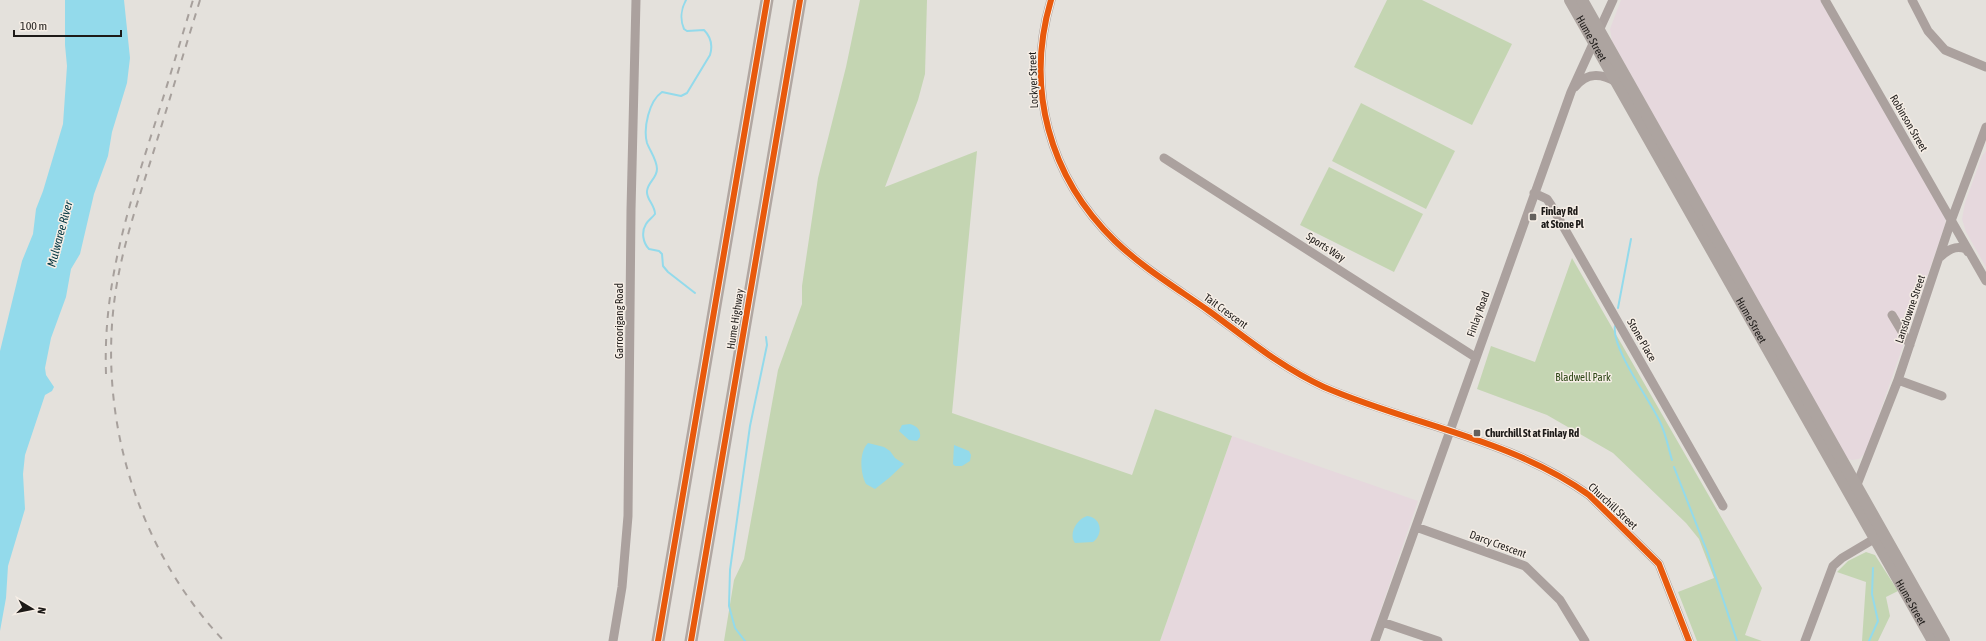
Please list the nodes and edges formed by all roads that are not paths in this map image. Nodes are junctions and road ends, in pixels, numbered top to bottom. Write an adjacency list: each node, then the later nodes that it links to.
1 (636, 0): 35 (street, Garroorigang Road)
2 (767, 0): 36 (highway, Hume Highway)
3 (800, 0): 37 (highway, Hume Highway)
4 (1051, 0): 16 (street, Lockyer Street)
5 (1570, 0): 11 (main road, Hume Street)
6 (1582, 0): 10 (main road, Hume Street)
7 (1613, 0): 10 (street, Finlay Road)
8 (1825, 0): 20 (street, Robinson Street)
9 (1912, 0): 12 (street)
10 (1600, 31): 11 (street, Finlay Road); 30 (main road, Hume Street)
11 (1594, 42): 13 (main road, Hume Street); 14 (street, Finlay Road)
12 (1986, 67)
13 (1618, 83): 14 (street); 30 (main road, Hume Street)
14 (1571, 92): 19 (street, Finlay Road)
15 (1986, 127): 17 (street, Lansdowne Street)
16 (1050, 136): 29 (street, Tait Crescent)
17 (1984, 139): 20 (street, Lansdowne Street)
18 (1164, 158): 26 (street, Sports Way)
19 (1534, 193): 26 (street, Finlay Road); 31 (street, Stone Place)
20 (1951, 221): 21 (street, Lansdowne Street); 22 (street, Robinson Street)
21 (1940, 258): 22 (street, Robinson Street); 25 (street, Lansdowne Street)
22 (1973, 258): 23 (street, Robinson Street)
23 (1986, 281)
24 (1892, 315): 25 (street)
25 (1910, 345): 27 (street, Lansdowne Street)
26 (1475, 357): 29 (street, Finlay Road)
27 (1898, 380): 28 (street); 30 (street, Lansdowne Street)
28 (1942, 396)
29 (1449, 430): 32 (street, Finlay Road); 41 (street, Churchill Street)
30 (1852, 490): 33 (main road, Hume Street); 44 (main road, Hume Street)
31 (1723, 506)
32 (1416, 527): 34 (street, Finlay Road); 40 (street, Darcy Crescent)
33 (1874, 539): 42 (street); 43 (main road, Hume Street)
34 (1382, 622): 38 (street, Finlay Road); 39 (street)
35 (613, 641)
36 (658, 641)
37 (691, 641)
38 (1375, 641)
39 (1438, 641)
40 (1585, 641)
41 (1689, 641)
42 (1805, 641)
43 (1933, 641)
44 (1944, 641)

